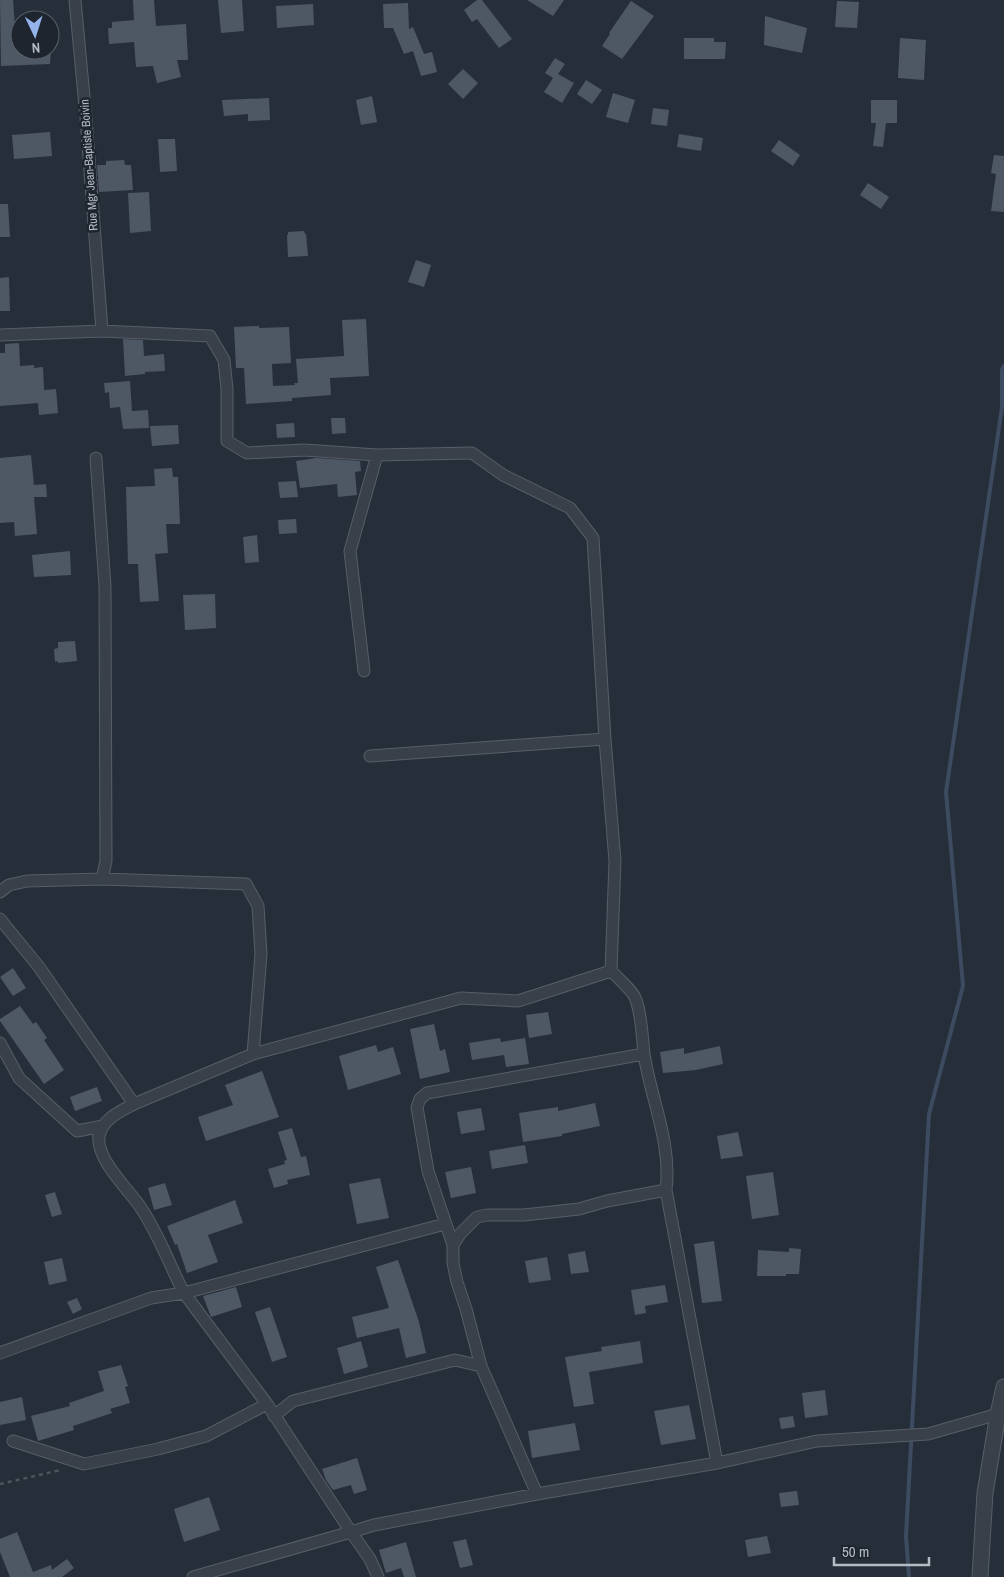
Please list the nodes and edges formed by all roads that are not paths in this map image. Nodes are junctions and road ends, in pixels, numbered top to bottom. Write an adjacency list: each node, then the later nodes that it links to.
1 (75, 0): 2 (street, Rue Mgr Jean-Baptiste Boivin)
2 (102, 330): 3 (street); 4 (street)
3 (0, 334)
4 (377, 455): 6 (street); 7 (street)
5 (96, 458): 9 (street)
6 (364, 672)
7 (605, 739): 8 (street); 12 (street)
8 (370, 756)
9 (102, 879): 10 (street); 14 (street)
10 (0, 892)
11 (0, 919): 16 (street)
12 (611, 971): 14 (street); 15 (street)
13 (0, 1043): 17 (street)
14 (252, 1054): 16 (street)
15 (644, 1054): 18 (street); 19 (street)
16 (134, 1104): 17 (street)
17 (103, 1126): 21 (street)
18 (666, 1190): 20 (street); 29 (street)
19 (445, 1224): 20 (street); 21 (street)
20 (453, 1245): 23 (street)
21 (184, 1293): 22 (street); 25 (street)
22 (0, 1353)
23 (481, 1366): 27 (street); 30 (street)
24 (1004, 1387): 26 (street)
25 (267, 1404): 27 (street); 28 (street)
26 (998, 1414): 29 (street); 34 (street)
27 (274, 1416): 31 (street)
28 (13, 1441)
29 (717, 1463): 30 (street)
30 (537, 1494): 31 (street)
31 (352, 1532): 32 (street); 33 (street)
32 (193, 1577)
33 (378, 1577)
34 (980, 1577)

